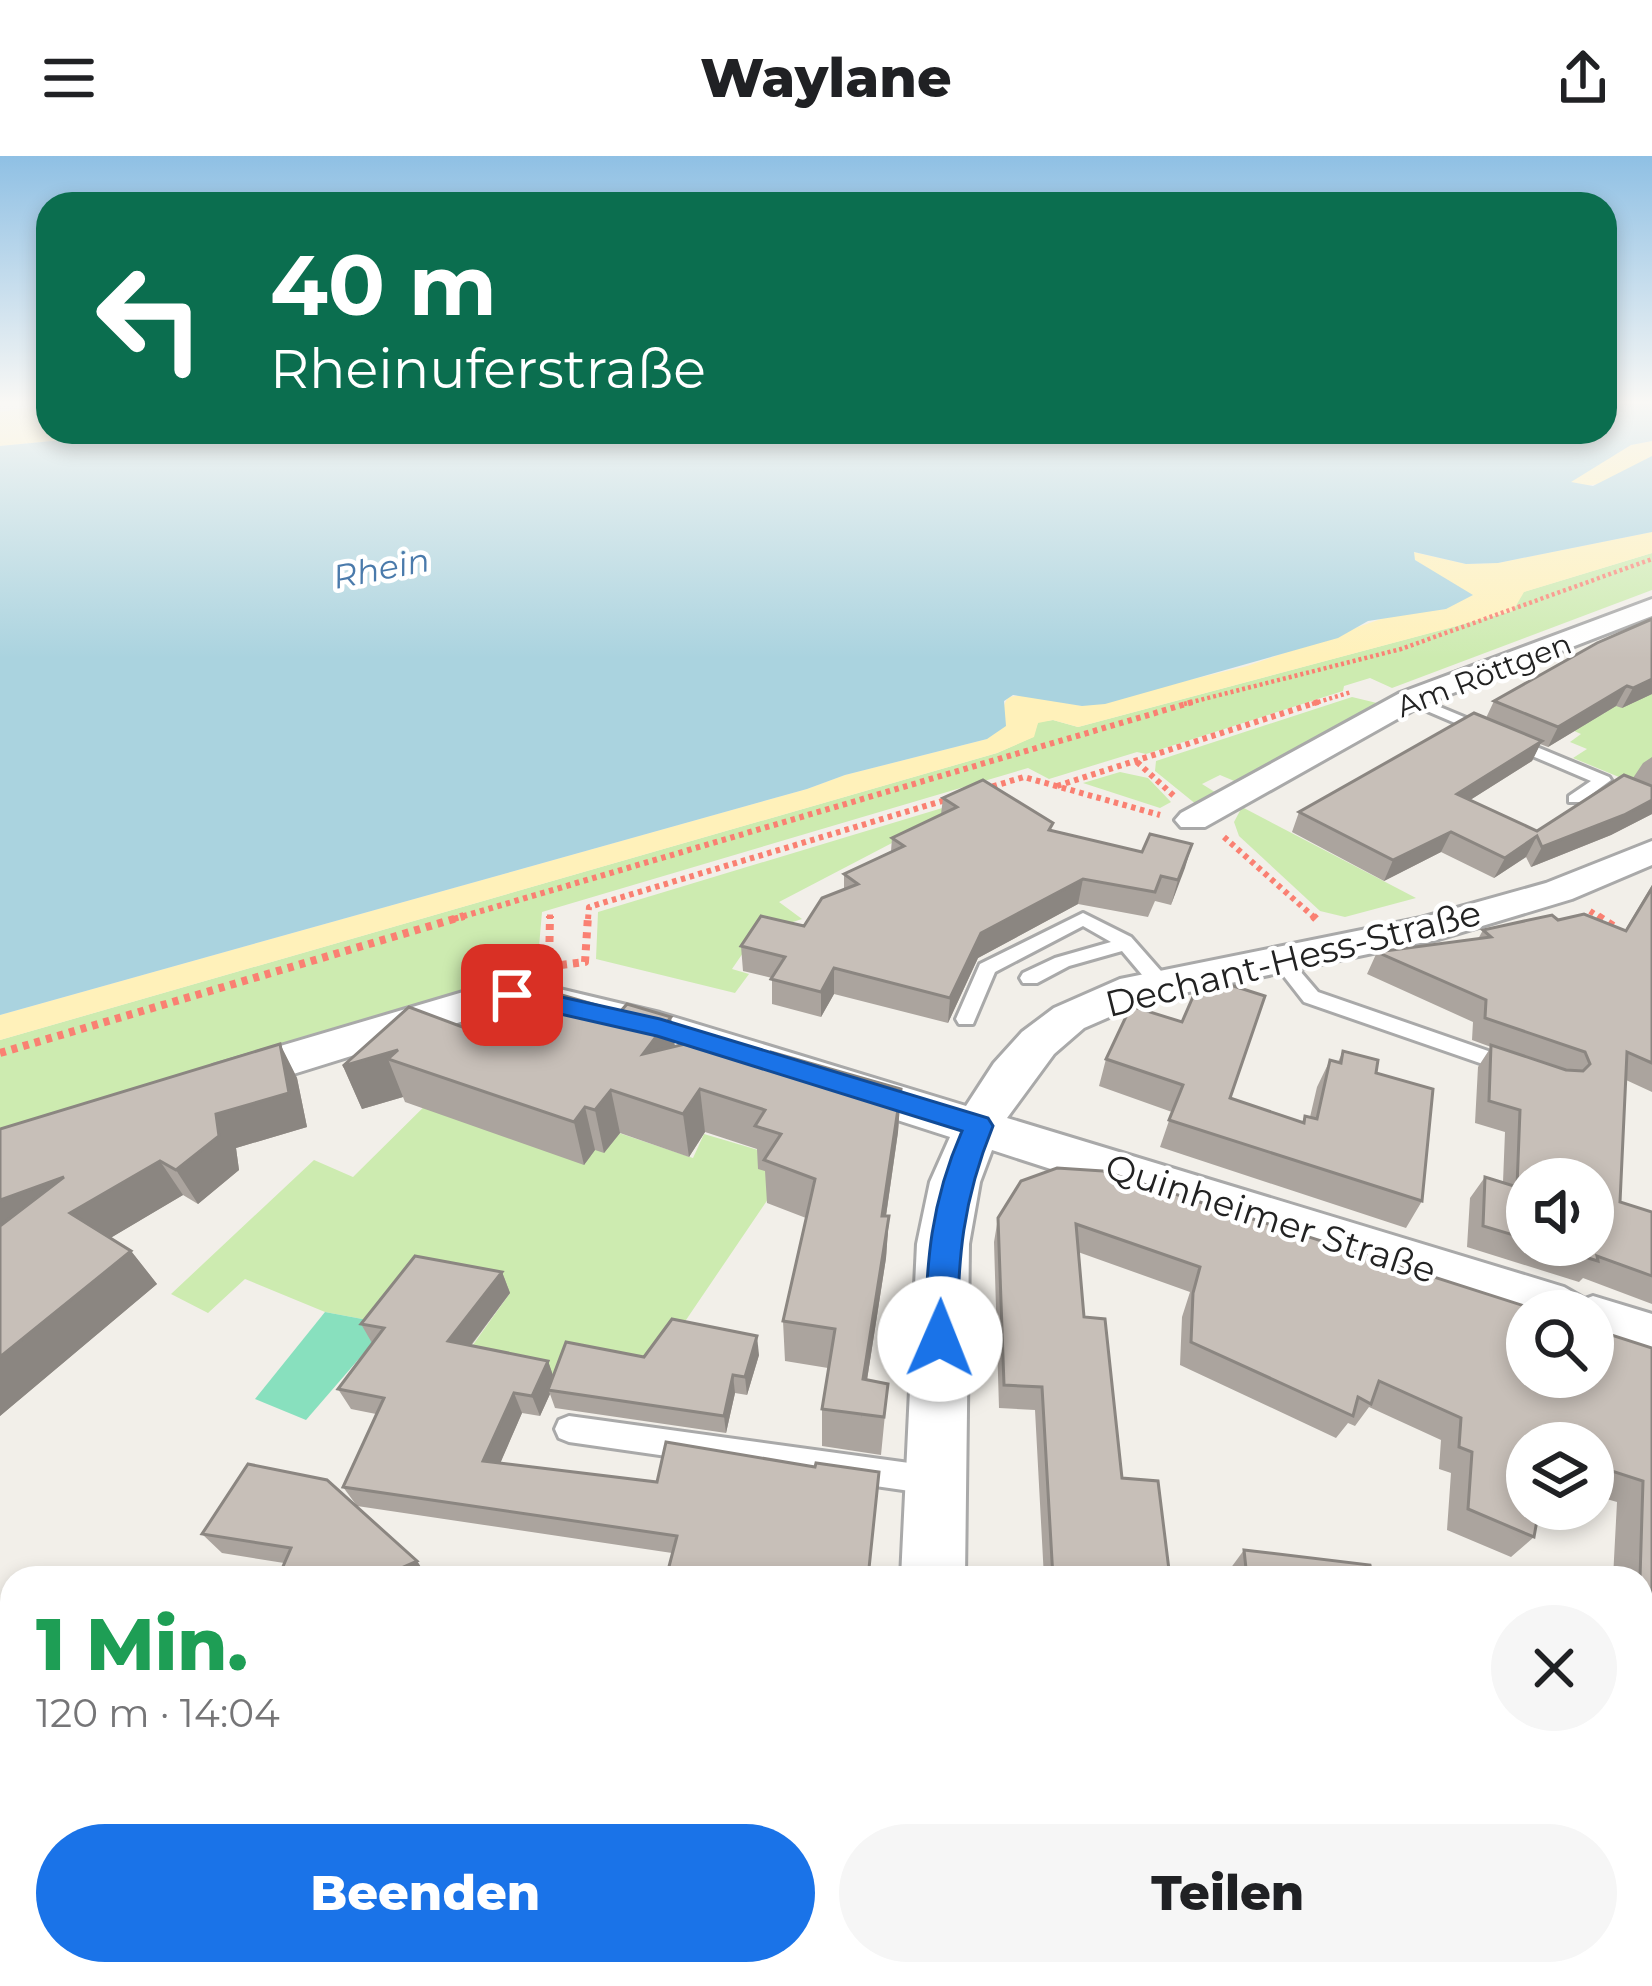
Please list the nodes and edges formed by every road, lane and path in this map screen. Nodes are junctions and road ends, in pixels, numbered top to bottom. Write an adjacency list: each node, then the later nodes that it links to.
1 (1652, 559): 24 (path)
2 (1652, 607): 4 (street, Am Röttgen)
3 (1357, 690): 5 (path)
4 (1411, 699): 6 (lane); 12 (street, Am Röttgen)
5 (1136, 762): 7 (path); 12 (path)
6 (1603, 780): 9 (lane); 11 (lane)
7 (1055, 786): 8 (path); 12 (path)
8 (979, 790)
9 (1626, 791)
10 (956, 797): 21 (path)
11 (1575, 799)
12 (1193, 820): 18 (path)
13 (1652, 852): 14 (street, Dechant-Hess-Straße)
14 (1558, 891): 16 (path); 18 (street, Dechant-Hess-Straße)
15 (550, 914): 21 (path)
16 (1623, 932)
17 (1126, 944): 20 (lane); 22 (lane); 23 (lane)
18 (1347, 949): 19 (street, Dechant-Hess-Straße)
19 (1281, 962): 22 (street, Dechant-Hess-Straße); 25 (lane)
20 (1030, 978)
21 (540, 981): 26 (street, Quinheimer Straße); 27 (street, Quinheimer Straße)
22 (1160, 984): 27 (street, Dechant-Hess-Straße)
23 (966, 1018)
24 (0, 1053)
25 (1537, 1075)
26 (197, 1087)
27 (978, 1126): 28 (street, Quinheimer Straße); 32 (street, Dechant-Hess-Straße)
28 (1506, 1293)
29 (1614, 1327): 30 (street)
30 (1652, 1339)
31 (569, 1429): 32 (lane)
32 (937, 1481): 33 (street, Dechant-Hess-Straße)
33 (933, 1566)

